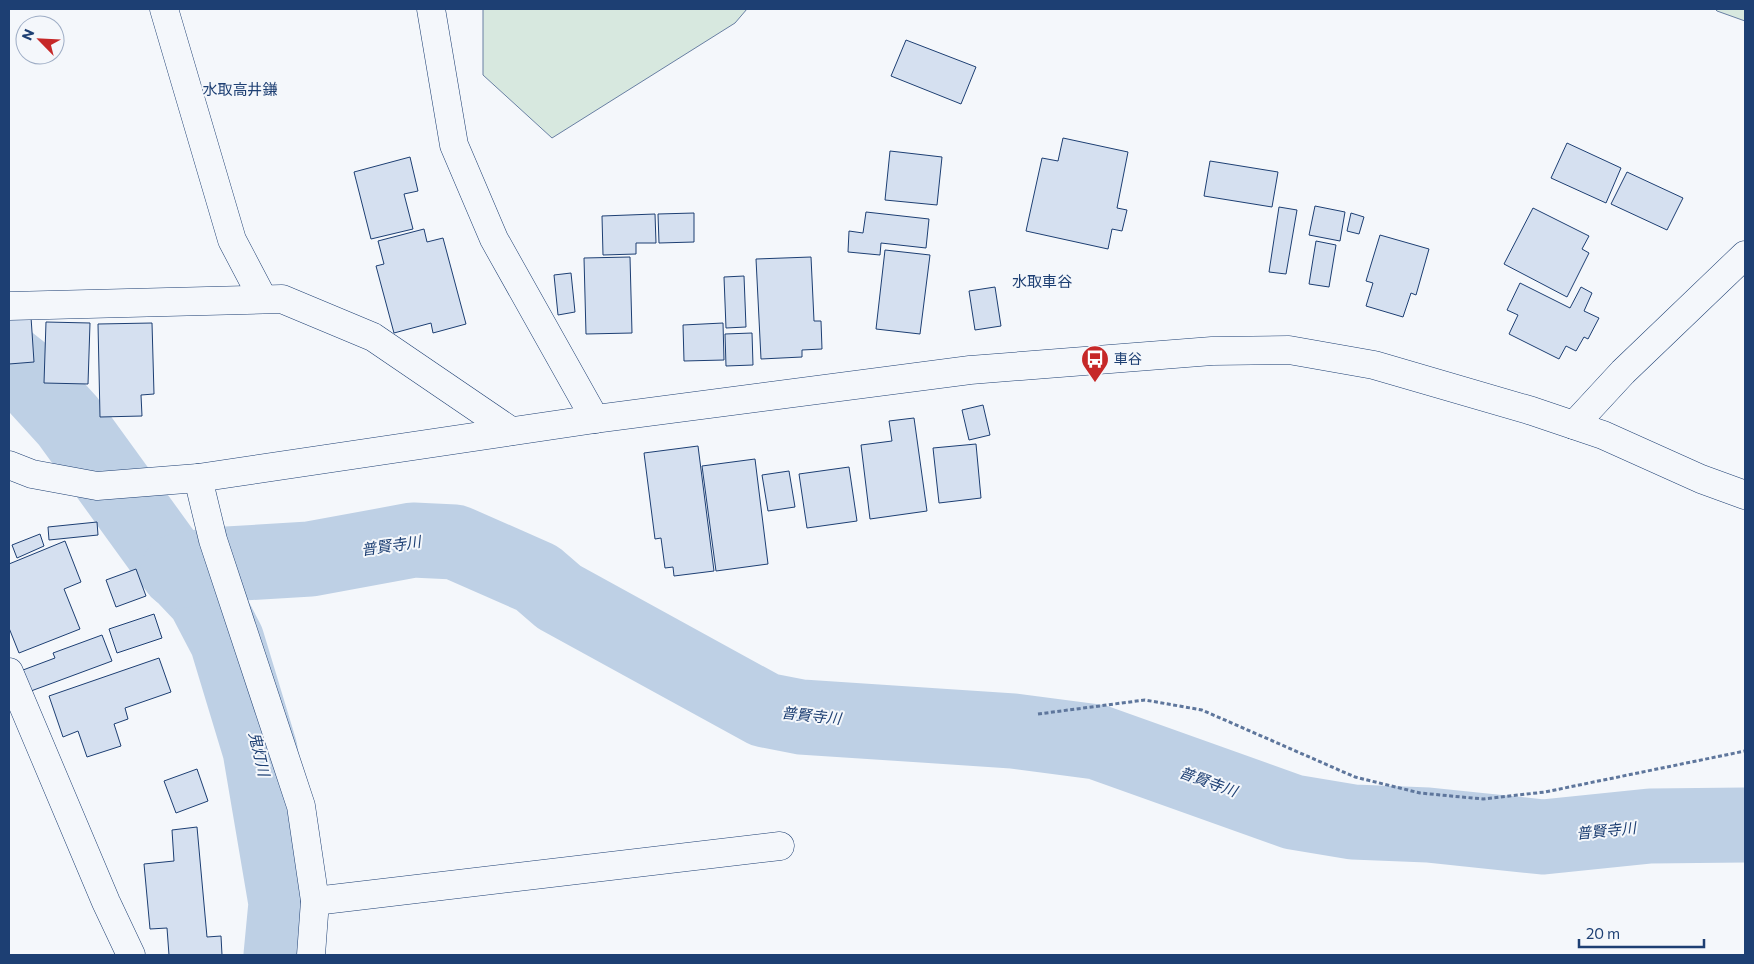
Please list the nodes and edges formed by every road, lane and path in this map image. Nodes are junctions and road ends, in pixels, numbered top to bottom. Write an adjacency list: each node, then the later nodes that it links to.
1 (164, 9): 4 (street)
2 (431, 9): 6 (street)
3 (1745, 255): 7 (street)
4 (263, 299): 5 (street); 8 (street)
5 (9, 306)
6 (595, 419): 7 (street); 8 (street)
7 (1574, 425): 11 (street)
8 (511, 431): 10 (street)
9 (9, 465): 10 (street)
10 (198, 478): 16 (street)
11 (1745, 495)
12 (9, 672): 17 (street)
13 (1038, 714): 14 (path)
14 (1745, 751)
15 (780, 846): 16 (street)
16 (315, 901): 18 (street)
17 (131, 955)
18 (311, 955)

